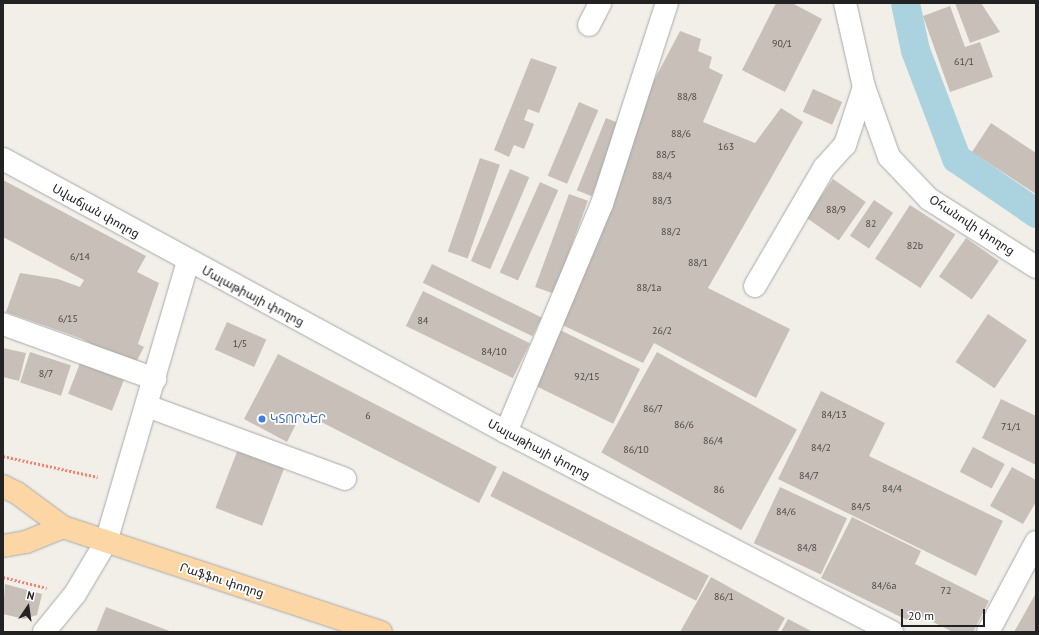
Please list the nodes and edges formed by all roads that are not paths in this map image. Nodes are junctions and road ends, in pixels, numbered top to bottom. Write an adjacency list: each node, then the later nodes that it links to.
1 (600, 3): 4 (street)
2 (667, 3): 13 (street)
3 (845, 3): 5 (street, Օհանովի փողոց)
4 (589, 25)
5 (864, 87): 8 (street, Օհանովի փողոց); 9 (street)
6 (3, 159): 7 (street, Սվաճյան փողոց)
7 (188, 262): 11 (street); 13 (street, Մալաթիայի փողոց)
8 (1036, 267)
9 (755, 286)
10 (3, 324): 11 (street)
11 (155, 379): 12 (street)
12 (147, 406): 14 (street); 17 (street)
13 (506, 432): 22 (street, Մալաթիայի փողոց)
14 (346, 479)
15 (3, 486): 16 (main road, Րաֆֆու փողոց)
16 (63, 528): 17 (main road, Րաֆֆու փողոց); 19 (main road)
17 (106, 542): 20 (street); 21 (main road, Րաֆֆու փողոց)
18 (1036, 542): 23 (street)
19 (3, 546)
20 (44, 632)
21 (381, 632)
22 (892, 632)
23 (988, 632)

